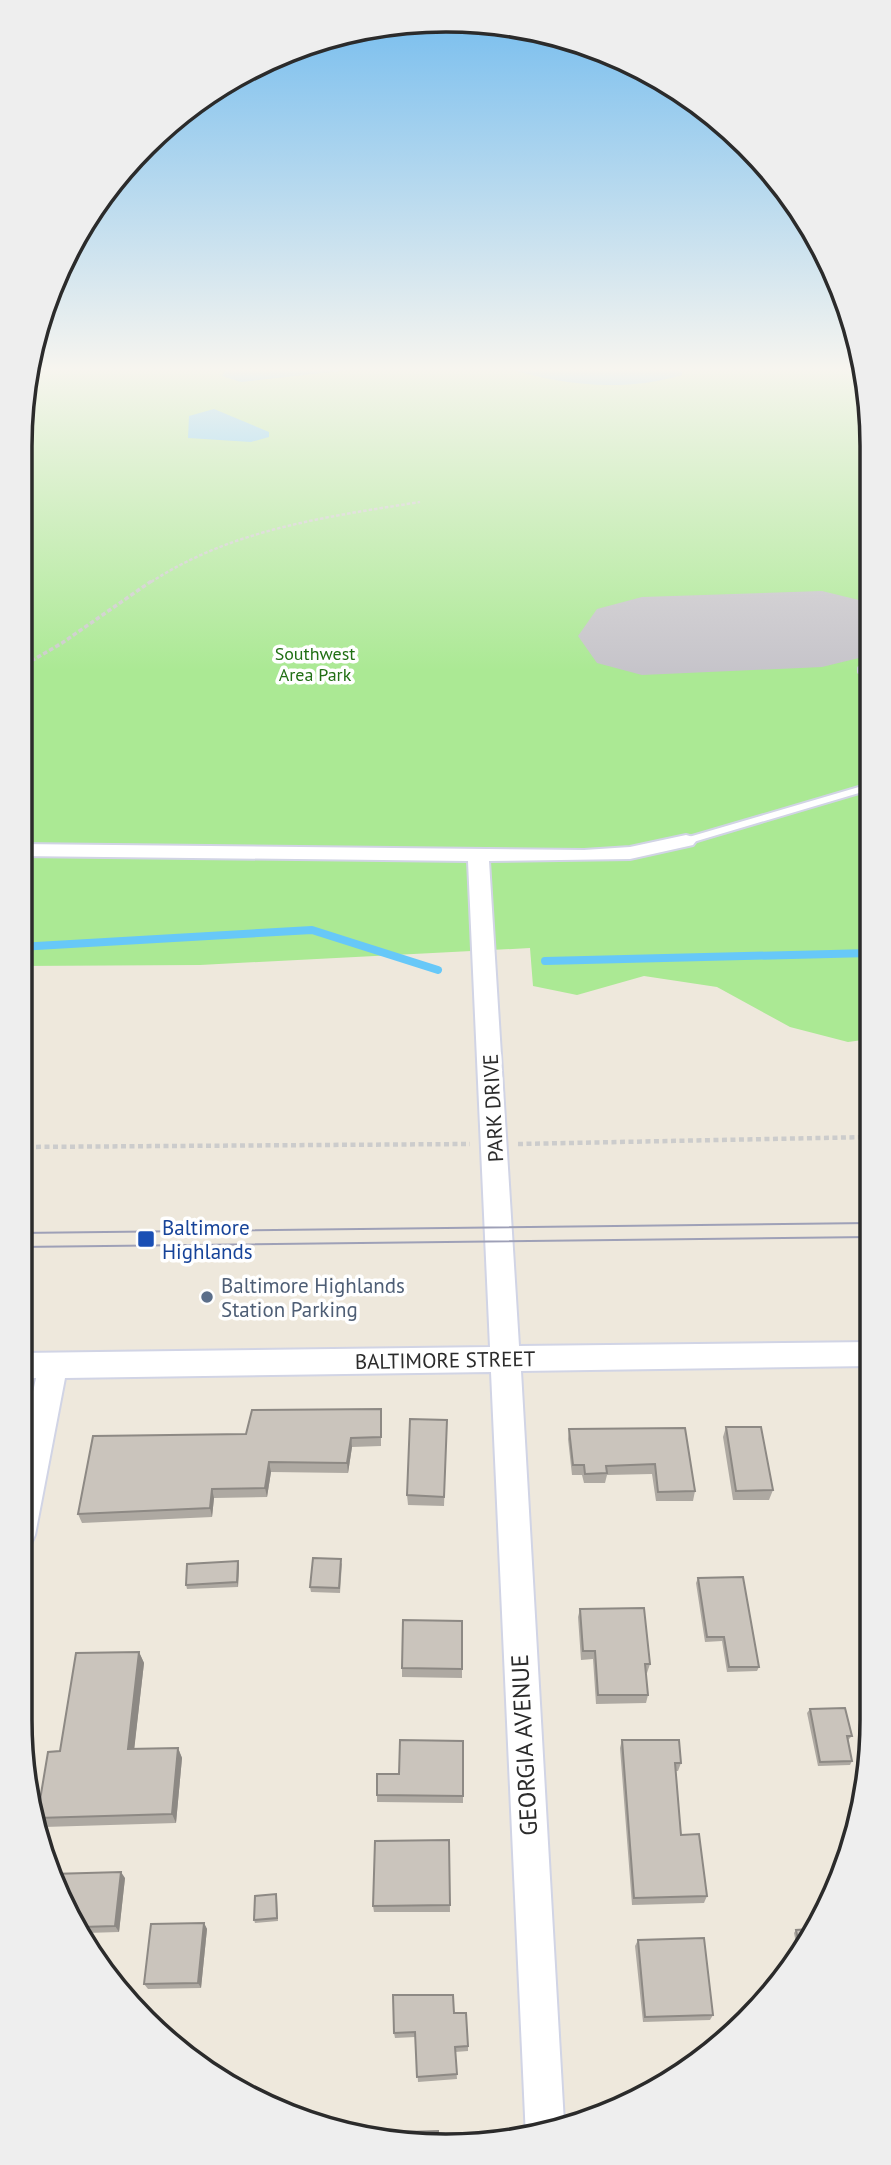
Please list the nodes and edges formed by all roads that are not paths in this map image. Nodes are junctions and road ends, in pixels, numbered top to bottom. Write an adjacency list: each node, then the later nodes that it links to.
1 (860, 791): 2 (lane)
2 (686, 841): 4 (street)
3 (32, 850): 4 (street)
4 (478, 856): 6 (street, PARK DRIVE)
5 (860, 1354): 6 (street, BALTIMORE STREET)
6 (504, 1359): 8 (street, BALTIMORE STREET); 10 (street, GEORGIA AVENUE)
7 (32, 1366): 8 (street, BALTIMORE STREET)
8 (53, 1366): 9 (street)
9 (32, 1470)
10 (544, 2121)

